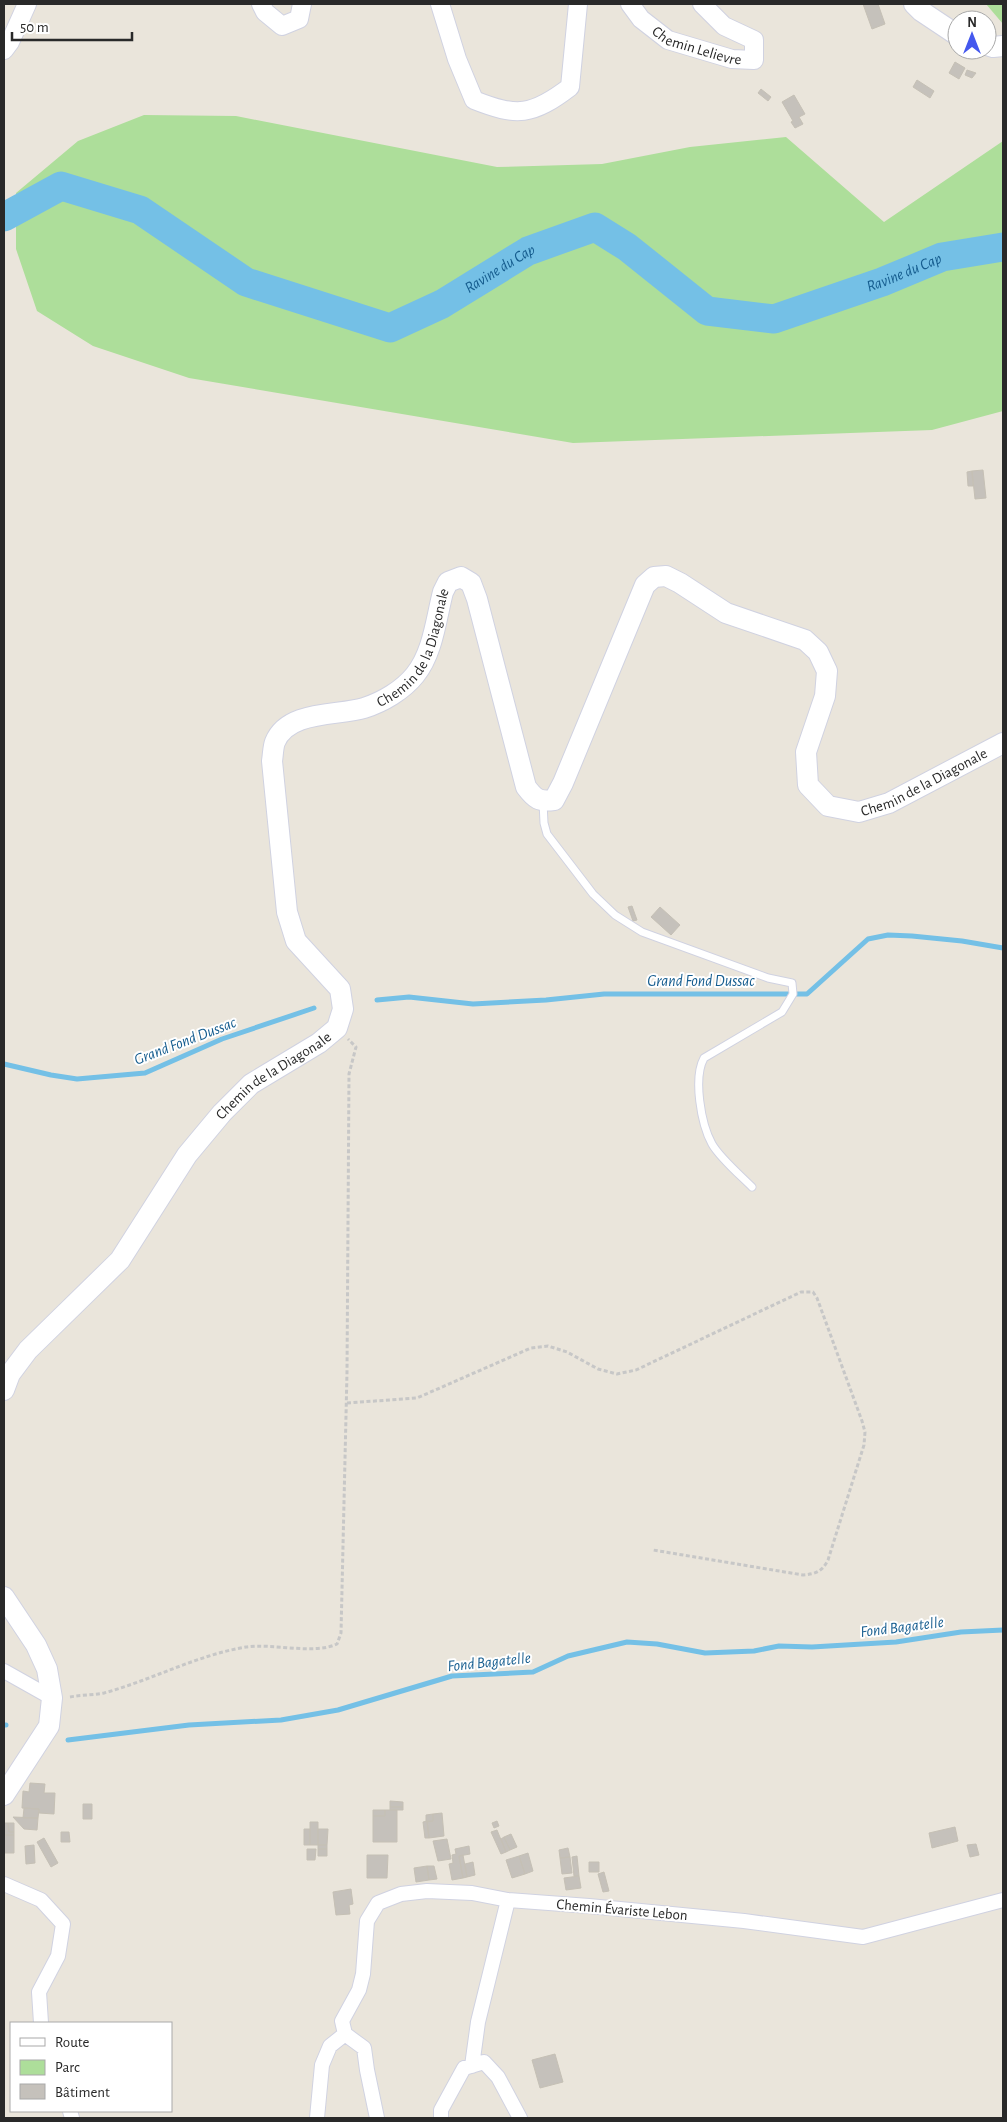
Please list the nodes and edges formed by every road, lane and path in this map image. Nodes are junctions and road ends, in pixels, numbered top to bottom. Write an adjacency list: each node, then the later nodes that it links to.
1 (27, 4): 10 (street)
2 (261, 4): 3 (street)
3 (302, 4)
4 (440, 4): 5 (street)
5 (578, 4)
6 (630, 4): 7 (street, Chemin Lelievre)
7 (702, 4)
8 (914, 4): 9 (main road)
9 (947, 29)
10 (4, 50)
11 (1003, 743): 12 (main road, Chemin de la Diagonale)
12 (544, 802): 13 (main road, Chemin de la Diagonale); 14 (lane)
13 (337, 1028): 15 (main road, Chemin de la Diagonale); 16 (path)
14 (752, 1187)
15 (4, 1390)
16 (347, 1403): 17 (path); 20 (path)
17 (653, 1550)
18 (4, 1597): 20 (main road)
19 (4, 1671): 20 (street)
20 (52, 1698): 21 (main road)
21 (4, 1795)
22 (4, 1884): 25 (street)
23 (508, 1900): 24 (street, Chemin Évariste Lebon); 26 (street, Chemin Évariste Lebon); 27 (street)
24 (1003, 1900)
25 (41, 2022)
26 (345, 2034): 28 (street); 29 (street)
27 (472, 2066): 30 (street); 31 (street)
28 (317, 2118)
29 (377, 2118)
30 (441, 2118)
31 (520, 2118)

